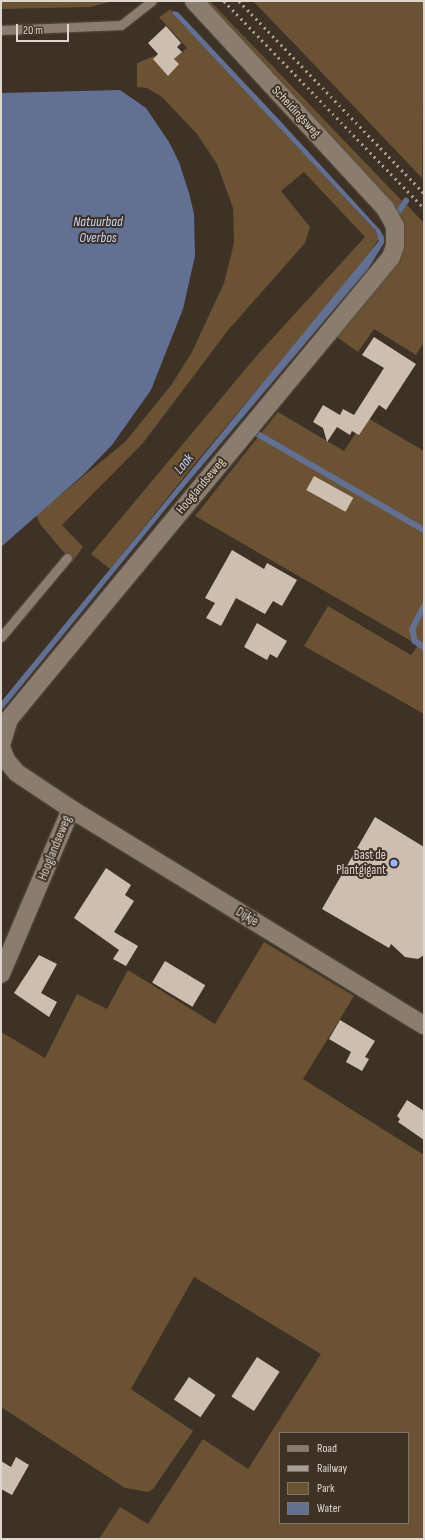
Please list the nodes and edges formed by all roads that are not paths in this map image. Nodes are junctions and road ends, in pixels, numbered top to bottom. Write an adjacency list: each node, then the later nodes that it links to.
1 (152, 1): 3 (lane)
2 (194, 1): 4 (street, Scheidingsweg)
3 (1, 30)
4 (395, 226): 7 (street, Hooglandseweg)
5 (67, 558): 6 (lane)
6 (1, 637)
7 (1, 746): 8 (street, Hooglandseweg)
8 (70, 809): 9 (street, Hooglandseweg); 10 (street, Dijkje)
9 (1, 974)
10 (424, 1025)

